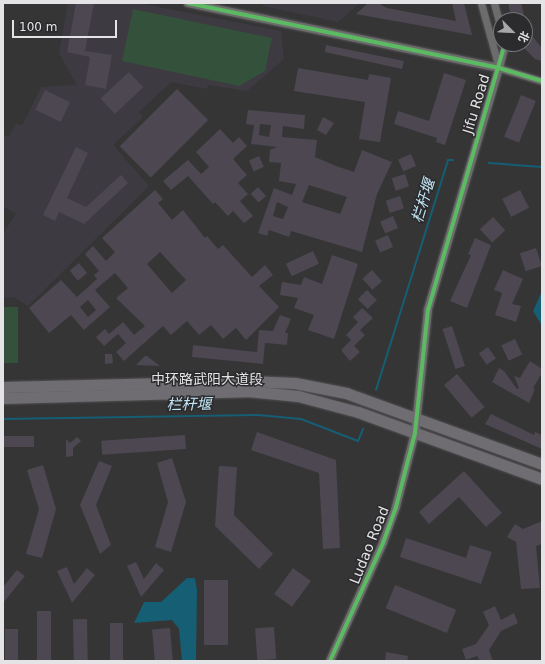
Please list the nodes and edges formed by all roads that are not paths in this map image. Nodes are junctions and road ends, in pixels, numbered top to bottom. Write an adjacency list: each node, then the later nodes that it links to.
1 (188, 3): 4 (street, Jifu Road)
2 (481, 3): 4 (street)
3 (503, 52): 4 (street)
4 (499, 68): 5 (street); 8 (street, Jifu Road)
5 (542, 81)
6 (3, 386): 8 (main road, 中环路武阳大道段)
7 (3, 398): 9 (main road, 中环路武阳大道段)
8 (416, 418): 9 (street, Jifu Road); 10 (main road, 中环路武阳大道段)
9 (415, 433): 11 (main road, 中环路武阳大道段); 12 (street, Ludao Road)
10 (542, 464)
11 (542, 479)
12 (330, 661)

